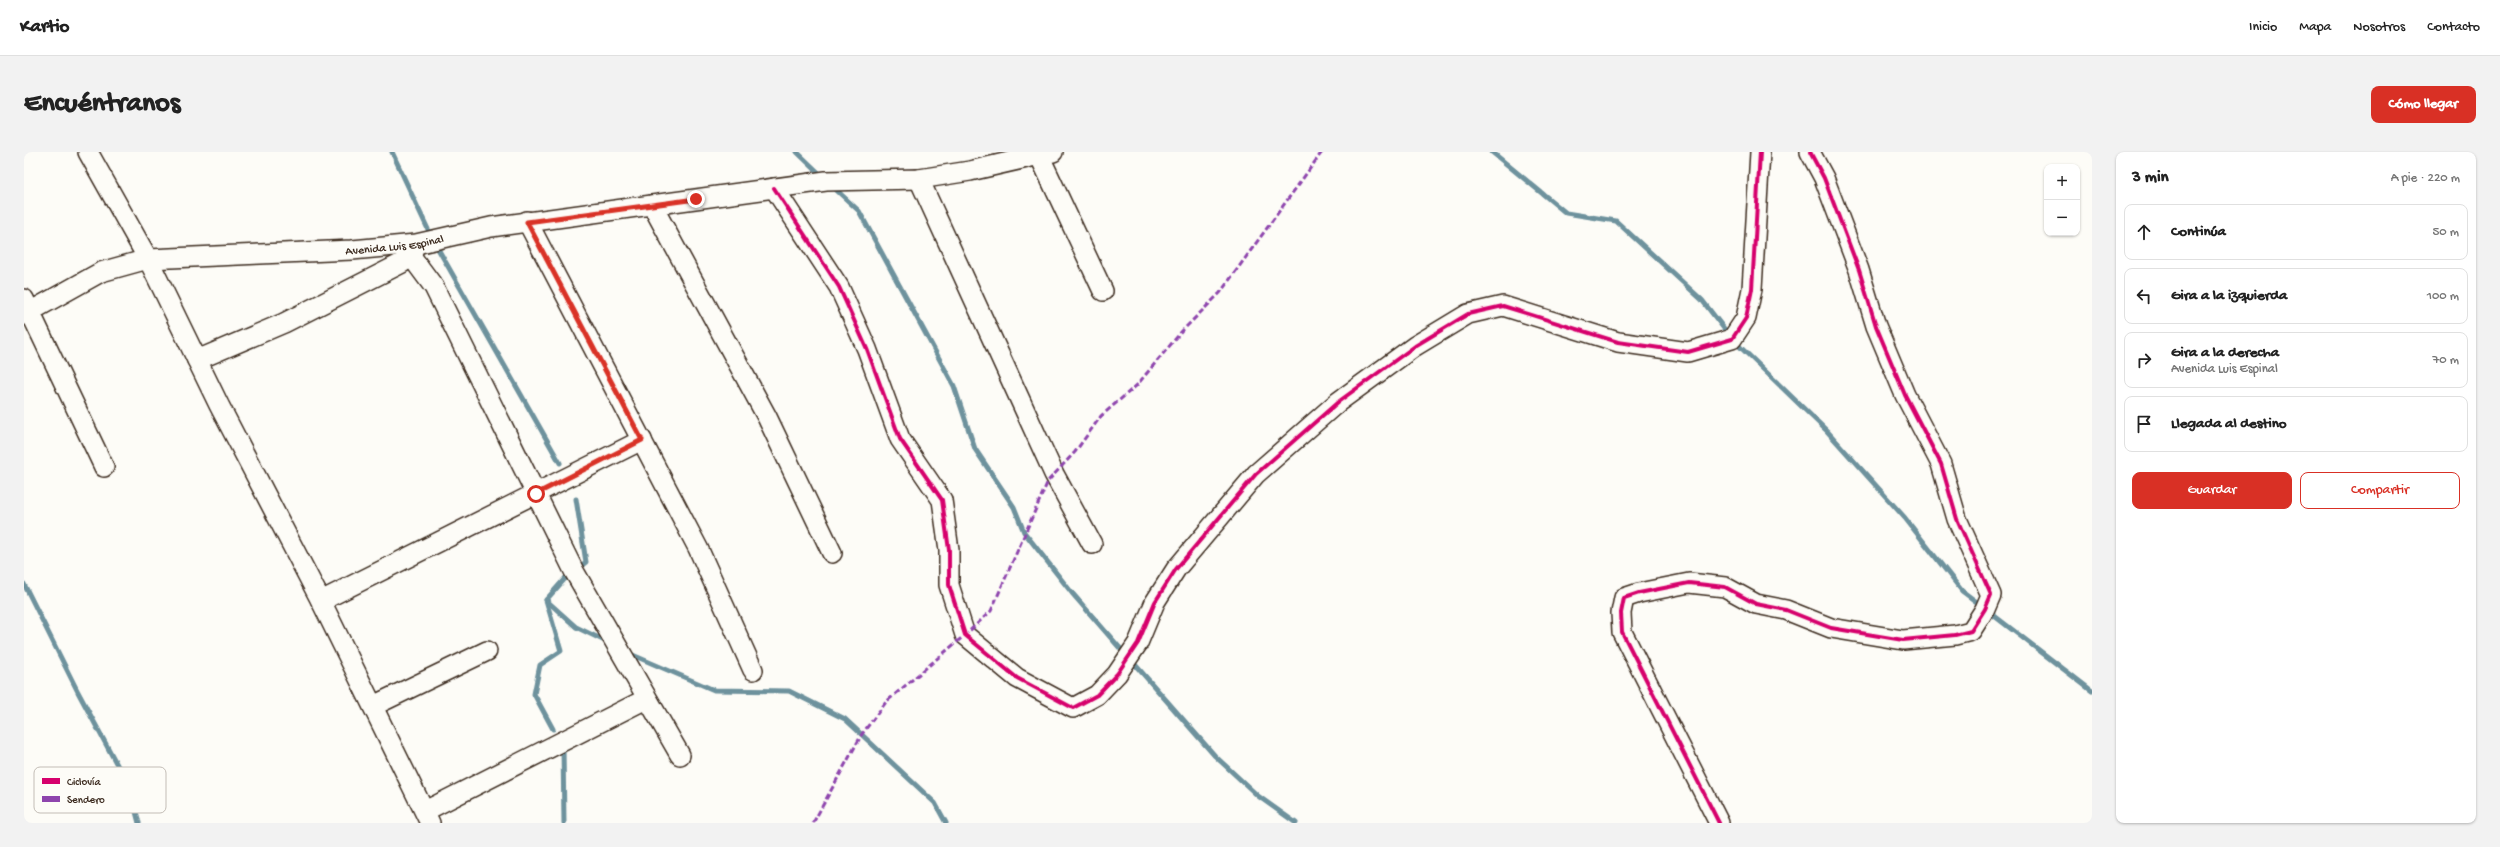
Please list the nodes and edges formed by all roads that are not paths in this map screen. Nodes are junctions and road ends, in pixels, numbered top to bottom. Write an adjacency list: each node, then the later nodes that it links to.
1 (88, 152): 10 (street)
2 (1760, 152): 6 (street)
3 (1810, 152): 26 (street)
4 (1046, 154): 5 (street, Avenida Luis Espinal); 11 (street)
5 (919, 179): 6 (street, Avenida Luis Espinal); 17 (street)
6 (774, 188): 7 (street, Avenida Luis Espinal)
7 (652, 205): 8 (street, Avenida Luis Espinal); 18 (street)
8 (527, 222): 9 (street, Avenida Luis Espinal); 14 (street)
9 (413, 250): 10 (street, Avenida Luis Espinal); 13 (street); 16 (street)
10 (148, 259): 12 (street, Avenida Luis Espinal); 13 (street)
11 (1103, 291)
12 (26, 308): 15 (street)
13 (197, 360): 19 (street)
14 (642, 440): 16 (street); 21 (street)
15 (104, 467)
16 (536, 494): 19 (street); 22 (street)
17 (1092, 544)
18 (832, 553)
19 (320, 601): 23 (street)
20 (487, 651): 23 (street)
21 (753, 670)
22 (646, 699): 24 (street); 25 (street)
23 (373, 706): 25 (street)
24 (680, 755)
25 (427, 817)
26 (1719, 823)

